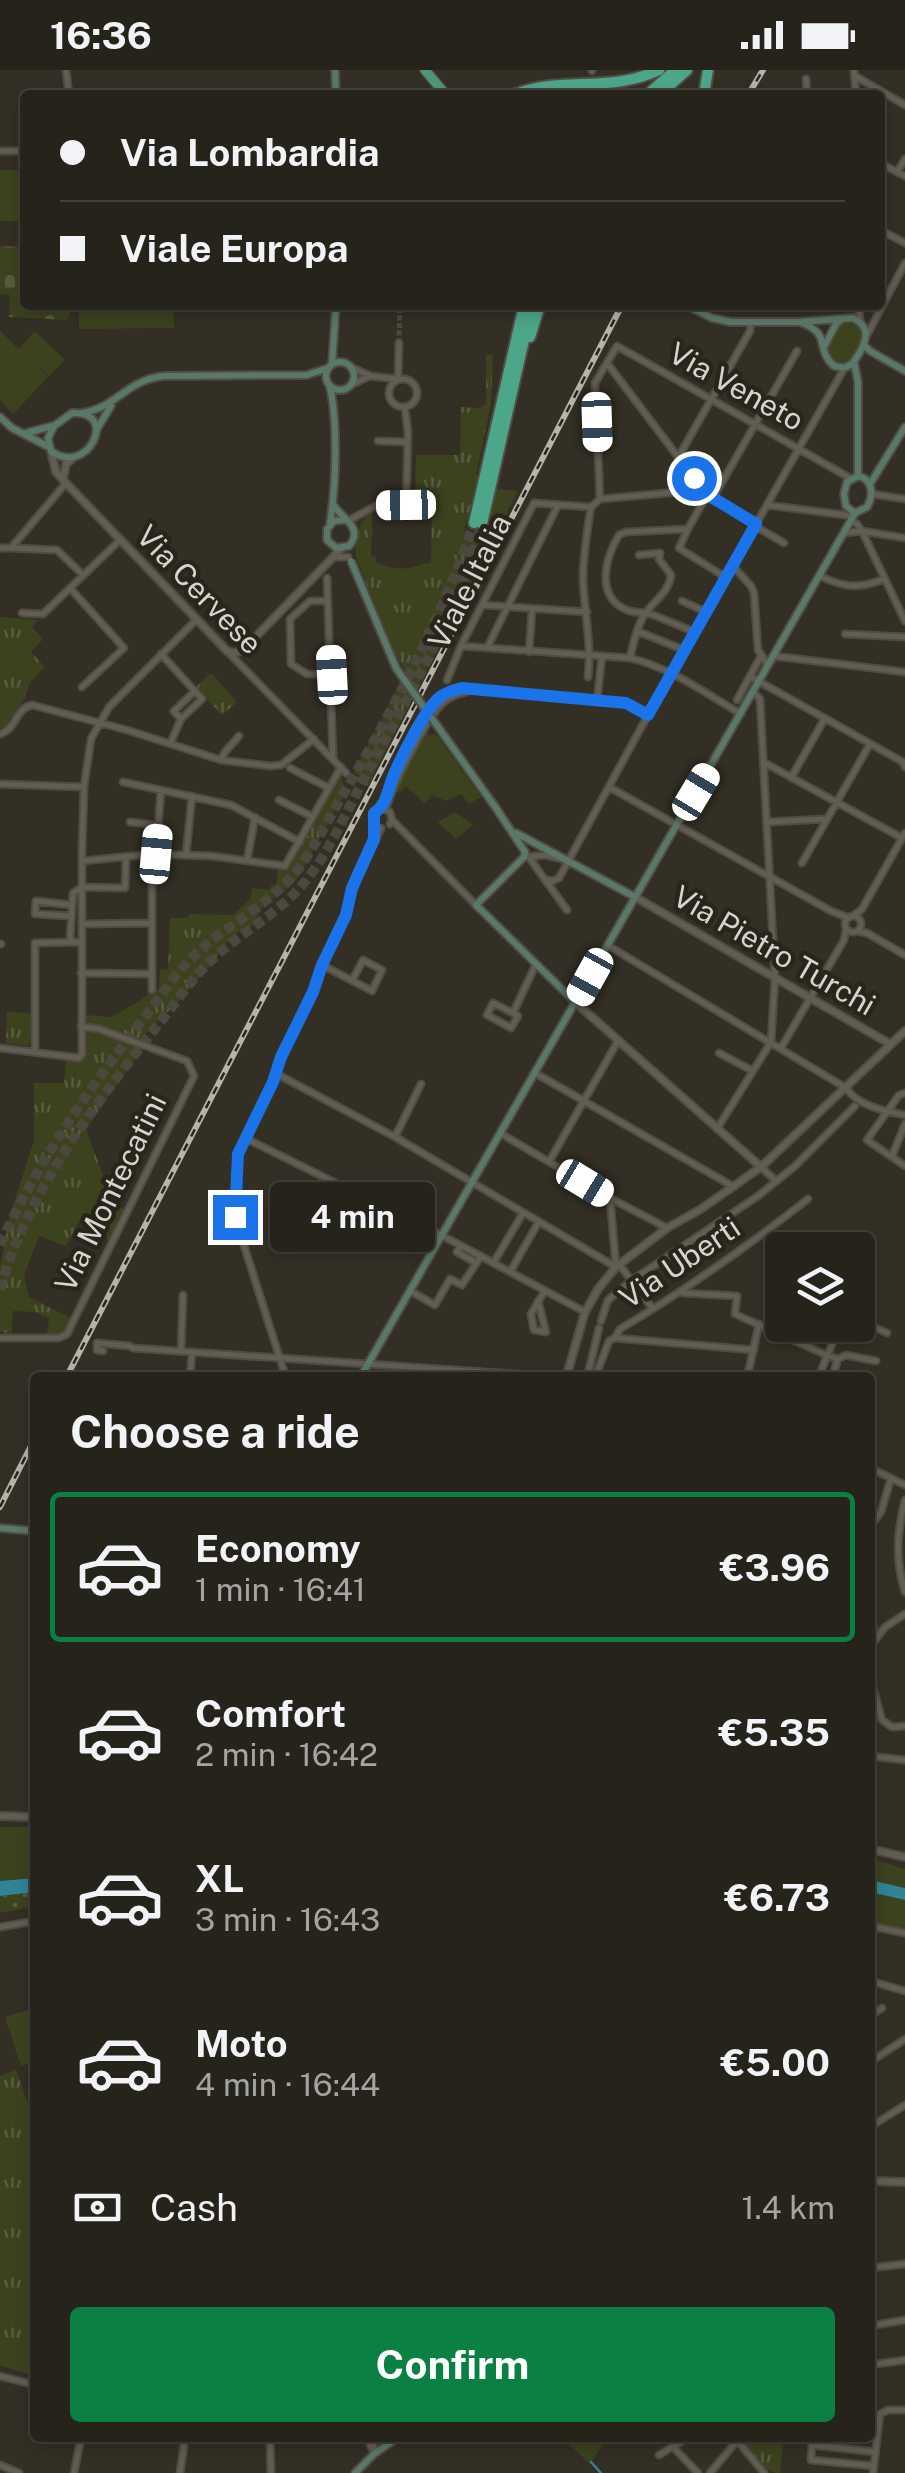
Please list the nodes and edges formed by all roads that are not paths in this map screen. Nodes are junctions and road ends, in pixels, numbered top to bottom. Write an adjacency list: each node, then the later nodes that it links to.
1 (426, 70): 8 (main road)
2 (659, 70): 9 (highway)
3 (675, 70): 10 (highway)
4 (687, 70): 11 (highway)
5 (695, 70): 12 (highway)
6 (855, 73): 14 (street)
7 (806, 79): 13 (street)
8 (443, 90)
9 (526, 90)
10 (653, 90)
11 (665, 90)
12 (674, 90)
13 (807, 90)
14 (882, 90)
15 (905, 158): 17 (street)
16 (885, 166): 17 (street)
17 (898, 172): 18 (street)
18 (905, 176)
19 (905, 263): 20 (street)
20 (885, 298)
21 (336, 310): 34 (main road)
22 (519, 310): 67 (highway)
23 (531, 310): 56 (highway)
24 (538, 310): 56 (highway)
25 (697, 310): 31 (main road)
26 (859, 310): 30 (street)
27 (878, 310): 28 (street)
28 (874, 317): 30 (street); 33 (street)
29 (842, 319): 30 (main road); 32 (main road); 37 (main road)
30 (859, 321): 33 (main road)
31 (751, 322): 32 (main road); 53 (street)
32 (800, 322): 37 (main road)
33 (867, 335): 36 (main road)
34 (334, 342): 41 (main road); 42 (main road)
35 (400, 343): 48 (street)
36 (864, 345): 39 (main road); 45 (main road)
37 (824, 348): 43 (main road)
38 (797, 352): 60 (street)
39 (854, 362): 44 (main road); 72 (main road)
40 (607, 364): 53 (street, Via Veneto); 70 (street); 80 (street)
41 (349, 365): 42 (main road); 47 (street); 51 (main road)
42 (330, 366): 46 (main road); 50 (main road)
43 (834, 366): 44 (main road); 49 (street)
44 (845, 367): 49 (street)
45 (902, 367)
46 (307, 375): 50 (main road); 54 (main road)
47 (371, 376): 48 (street); 51 (street)
48 (394, 378): 52 (street); 52 (street); 55 (street)
49 (836, 384): 68 (street)
50 (329, 385): 51 (main road); 57 (main road)
51 (349, 387): 57 (main road)
52 (391, 387): 55 (street)
53 (710, 398): 60 (street, Via Veneto); 70 (street)
54 (115, 400): 58 (main road); 63 (main road)
55 (408, 407): 66 (street)
56 (508, 408): 67 (highway)
57 (334, 409): 82 (main road)
58 (82, 413): 61 (main road); 63 (main road)
59 (0, 417): 64 (main road)
60 (756, 424): 68 (street, Via Veneto); 79 (street)
61 (54, 426): 64 (main road); 69 (main road)
62 (905, 427): 75 (main road)
63 (96, 430): 71 (main road)
64 (23, 433): 69 (main road)
65 (378, 442): 66 (street)
66 (408, 442): 83 (street)
67 (496, 442): 92 (highway)
68 (799, 448): 72 (street, Via Veneto); 85 (street)
69 (50, 449): 71 (main road); 74 (street, Via Cervese)
70 (679, 456): 73 (street)
71 (72, 458): 74 (street)
72 (854, 477): 75 (main road); 89 (main road)
73 (694, 478): 76 (street); 77 (street)
74 (65, 481): 99 (street, Via Cervese); 104 (street)
75 (870, 484): 78 (main road)
76 (703, 490): 77 (street); 79 (street)
77 (692, 491): 80 (street)
78 (872, 494): 81 (street); 89 (main road)
79 (713, 498): 93 (street); 95 (street)
80 (600, 499): 87 (street)
81 (905, 499)
82 (333, 504): 90 (main road); 91 (main road)
83 (406, 505): 86 (street); 88 (street)
84 (558, 505): 87 (street); 120 (street, Viale Italia); 121 (street)
85 (766, 505): 89 (street); 93 (street)
86 (427, 506)
87 (591, 506): 123 (street)
88 (362, 516): 90 (street); 94 (street)
89 (853, 517): 96 (street); 97 (main road)
90 (346, 520): 91 (main road); 94 (main road)
91 (330, 523): 100 (main road)
92 (478, 524)
93 (755, 525): 102 (street); 110 (street)
94 (354, 529): 101 (main road)
95 (688, 529): 114 (street); 126 (street)
96 (862, 531): 97 (street); 98 (street); 116 (street)
97 (844, 533): 111 (main road)
98 (905, 538)
99 (120, 540): 112 (street); 127 (street, Via Cervese)
100 (329, 543): 105 (main road); 108 (street)
101 (352, 543): 105 (main road); 106 (main road)
102 (784, 543)
103 (0, 548): 104 (street)
104 (10, 548): 112 (street)
105 (340, 549): 106 (main road); 108 (street)
106 (350, 559): 108 (street); 192 (main road, bridge)
107 (659, 559): 126 (street)
108 (329, 561): 137 (street)
109 (814, 562): 111 (street)
110 (732, 565): 114 (street); 142 (street)
111 (825, 568): 113 (main road)
112 (83, 575): 117 (street)
113 (820, 576): 116 (street); 143 (main road)
114 (725, 577): 124 (street)
115 (327, 578): 119 (street)
116 (884, 579): 128 (street)
117 (70, 588): 125 (street); 154 (street)
118 (682, 600): 124 (street)
119 (328, 601): 149 (street); 149 (street)
120 (483, 605): 121 (street); 133 (street, Viale Italia)
121 (508, 606): 122 (street); 134 (street)
122 (532, 609): 123 (street); 138 (street)
123 (586, 612): 140 (street)
124 (706, 612): 130 (street)
125 (22, 613)
126 (645, 613): 129 (street); 130 (street)
127 (196, 619): 136 (street, Via Cervese); 139 (street)
128 (905, 621)
129 (637, 631): 135 (street); 144 (street)
130 (694, 632): 135 (street)
131 (844, 634): 132 (street)
132 (905, 637)
133 (461, 646): 134 (street); 152 (street, Viale Italia)
134 (487, 648): 138 (street)
135 (684, 650): 148 (street)
136 (227, 651): 137 (street); 145 (street, Via Cervese)
137 (242, 651): 145 (street)
138 (529, 652): 140 (street)
139 (160, 654): 161 (street); 165 (street)
140 (590, 655): 141 (street); 150 (street)
141 (602, 656): 144 (street); 156 (street)
142 (761, 656): 146 (street); 151 (street)
143 (773, 656): 146 (main road); 147 (street)
144 (630, 658): 148 (street)
145 (238, 662): 164 (street, Via Cervese)
146 (768, 665): 153 (main road)
147 (905, 672)
148 (671, 673): 158 (street); 159 (street)
149 (332, 675): 167 (street)
150 (588, 676)
151 (750, 677): 153 (street); 157 (street)
152 (446, 680)
153 (760, 681): 155 (main road); 160 (street)
154 (82, 687)
155 (753, 692): 158 (main road); 169 (street)
156 (597, 700): 159 (street); 182 (street)
157 (737, 700)
158 (742, 714): 189 (main road)
159 (648, 715): 176 (street)
160 (825, 718): 166 (street); 172 (street)
161 (98, 723): 162 (street); 165 (street); 175 (street)
162 (0, 734)
163 (239, 736): 168 (street)
164 (314, 739): 167 (street, Via Cervese); 168 (street)
165 (170, 744): 168 (street)
166 (870, 744): 171 (street); 181 (street)
167 (333, 759): 177 (street, Via Cervese)
168 (222, 760)
169 (765, 763): 172 (street); 187 (street)
170 (290, 768): 177 (street)
171 (905, 768)
172 (790, 778): 181 (street)
173 (122, 782): 178 (street)
174 (0, 784): 175 (street)
175 (84, 786): 201 (street)
176 (609, 787): 189 (street); 200 (street)
177 (329, 788): 184 (street)
178 (162, 790): 179 (street); 190 (street)
179 (192, 796): 183 (street); 196 (street)
180 (279, 800): 184 (street)
181 (836, 803): 185 (street); 193 (street)
182 (384, 809): 188 (street); 191 (street)
183 (255, 817): 194 (street); 199 (street)
184 (313, 817): 194 (street)
185 (826, 819): 187 (street); 202 (street)
186 (130, 822): 190 (street)
187 (767, 822): 204 (street)
188 (393, 823): 191 (street); 208 (street)
189 (677, 824): 204 (street); 206 (main road)
190 (158, 825): 195 (street)
191 (379, 827): 218 (street)
192 (515, 833): 197 (main road); 200 (main road)
193 (904, 836): 213 (street)
194 (300, 842): 199 (street)
195 (154, 854): 196 (street); 198 (street); 211 (street)
196 (186, 855): 199 (street)
197 (526, 855): 200 (street); 203 (street); 208 (main road)
198 (126, 857): 201 (street); 205 (street)
199 (247, 860)
200 (568, 860): 203 (street); 206 (main road)
201 (82, 861): 205 (street)
202 (802, 863)
203 (545, 878): 209 (street)
204 (769, 878): 213 (street); 221 (street)
205 (81, 888): 207 (street); 212 (street)
206 (635, 897): 215 (main road); 221 (street, Via Pietro Turchi)
207 (72, 905): 210 (street); 210 (street)
208 (476, 905): 217 (main road)
209 (567, 910)
210 (72, 916): 214 (street)
211 (151, 923): 212 (street); 220 (street)
212 (82, 924): 214 (street)
213 (853, 924): 216 (street); 224 (street)
214 (77, 942): 219 (street); 234 (street)
215 (607, 945): 225 (main road); 230 (street)
216 (905, 955)
217 (536, 964): 225 (main road); 226 (street)
218 (322, 965): 222 (street); 238 (street)
219 (81, 973): 220 (street); 227 (street)
220 (152, 974): 223 (street)
221 (775, 978): 224 (street, Via Pietro Turchi); 230 (street)
222 (352, 981): 222 (street)
223 (152, 990)
224 (811, 999): 231 (street, Via Pietro Turchi); 233 (street)
225 (575, 1002): 229 (street); 237 (main road)
226 (513, 1013): 226 (street)
227 (81, 1026): 234 (street); 279 (street, Via Montecatini)
228 (905, 1031): 231 (street)
229 (618, 1041): 242 (street); 247 (street)
230 (771, 1042): 233 (street); 236 (street)
231 (890, 1044): 240 (street)
232 (0, 1048): 234 (street)
233 (781, 1048): 240 (street)
234 (35, 1052)
235 (719, 1053): 236 (street)
236 (753, 1071): 247 (street)
237 (535, 1072): 242 (street); 248 (main road)
238 (277, 1074): 249 (street); 250 (street)
239 (421, 1084): 249 (street)
240 (846, 1088): 244 (street); 254 (street)
241 (905, 1094): 244 (street)
242 (584, 1102): 252 (street); 257 (street)
243 (855, 1106): 255 (street)
244 (888, 1112): 245 (street); 251 (street)
245 (905, 1115)
246 (905, 1124): 251 (street)
247 (718, 1129): 254 (street)
248 (500, 1133): 252 (street); 256 (main road)
249 (395, 1137): 256 (street)
250 (245, 1138): 263 (street); 287 (street)
251 (892, 1156): 253 (street)
252 (549, 1162): 258 (street)
253 (905, 1166)
254 (760, 1167): 255 (street); 257 (street)
255 (775, 1180): 268 (street)
256 (471, 1183): 260 (street); 263 (main road)
257 (734, 1187): 262 (street)
258 (610, 1198): 262 (street); 266 (street)
259 (808, 1200): 271 (street, Via Uberti)
260 (523, 1213): 261 (street); 265 (street)
261 (538, 1222): 266 (street); 267 (street)
262 (668, 1228): 266 (street)
263 (441, 1235): 264 (street); 290 (main road)
264 (478, 1260): 265 (street); 269 (street)
265 (493, 1263): 267 (street)
266 (618, 1265): 268 (street); 275 (street)
267 (510, 1272): 270 (street)
268 (631, 1280): 274 (street); 297 (street)
269 (412, 1292)
270 (544, 1292): 273 (street); 275 (street)
271 (680, 1293): 274 (street, Via Uberti); 276 (street)
272 (183, 1295): 284 (street)
273 (538, 1301): 273 (street)
274 (654, 1309): 280 (street, Via Uberti)
275 (585, 1312): 296 (street)
276 (758, 1324): 282 (street); 286 (street)
277 (875, 1328): 278 (street)
278 (886, 1333)
279 (0, 1338)
280 (615, 1338): 282 (street); 298 (street, Via Uberti)
281 (833, 1342): 286 (street)
282 (754, 1350): 299 (street)
283 (103, 1351): 284 (street)
284 (181, 1351): 285 (street)
285 (192, 1352): 287 (street); 292 (street)
286 (826, 1355): 288 (street); 300 (street)
287 (280, 1358): 290 (street); 293 (street)
288 (838, 1359): 289 (street); 301 (street)
289 (876, 1361)
290 (367, 1364): 291 (street); 294 (main road)
291 (454, 1369): 295 (street)
292 (190, 1372)
293 (284, 1372)
294 (363, 1372)
295 (486, 1372)
296 (569, 1372)
297 (588, 1372)
298 (597, 1372)
299 (748, 1372)
300 (820, 1372)
301 (834, 1372)
302 (875, 1470): 303 (street)
303 (891, 1478): 304 (street); 306 (street)
304 (905, 1486)
305 (905, 1500): 309 (street)
306 (875, 1520)
307 (0, 1528): 308 (main road)
308 (30, 1530)
309 (905, 1592)
310 (905, 1614): 311 (street)
311 (875, 1639)
312 (875, 1695): 313 (street)
313 (905, 1726)
314 (875, 1757): 315 (street)
315 (905, 1760)
316 (0, 1816): 317 (street)
317 (30, 1817)
318 (875, 1849): 319 (street)
319 (905, 1857)
320 (30, 1922): 321 (street)
321 (0, 1927)
322 (875, 1927): 323 (street)
323 (905, 1933)
324 (875, 1982): 325 (street)
325 (905, 1991)
326 (882, 2008): 327 (street)
327 (875, 2013)
328 (905, 2039): 329 (street)
329 (875, 2058)
330 (904, 2108): 331 (street)
331 (875, 2124)
332 (875, 2181): 333 (street)
333 (905, 2182)
334 (905, 2264): 335 (street)
335 (875, 2267)
336 (905, 2320): 337 (street)
337 (875, 2325)
338 (905, 2360): 339 (street)
339 (875, 2364)
340 (0, 2376): 341 (street)
341 (30, 2384)
342 (905, 2410): 352 (street)
343 (81, 2442): 358 (street)
344 (185, 2442): 359 (street)
345 (270, 2442): 360 (street)
346 (370, 2442): 353 (street)
347 (390, 2442): 353 (main road)
348 (680, 2442): 351 (street)
349 (734, 2442): 363 (street)
350 (738, 2442): 364 (street)
351 (673, 2446): 354 (street); 362 (street)
352 (875, 2452): 356 (street); 356 (street)
353 (374, 2454): 361 (main road)
354 (659, 2455)
355 (0, 2464): 357 (street)
356 (874, 2470)
357 (19, 2473)
358 (74, 2473)
359 (180, 2473)
360 (272, 2473)
361 (355, 2473)
362 (698, 2473)
363 (710, 2473)
364 (764, 2473)

